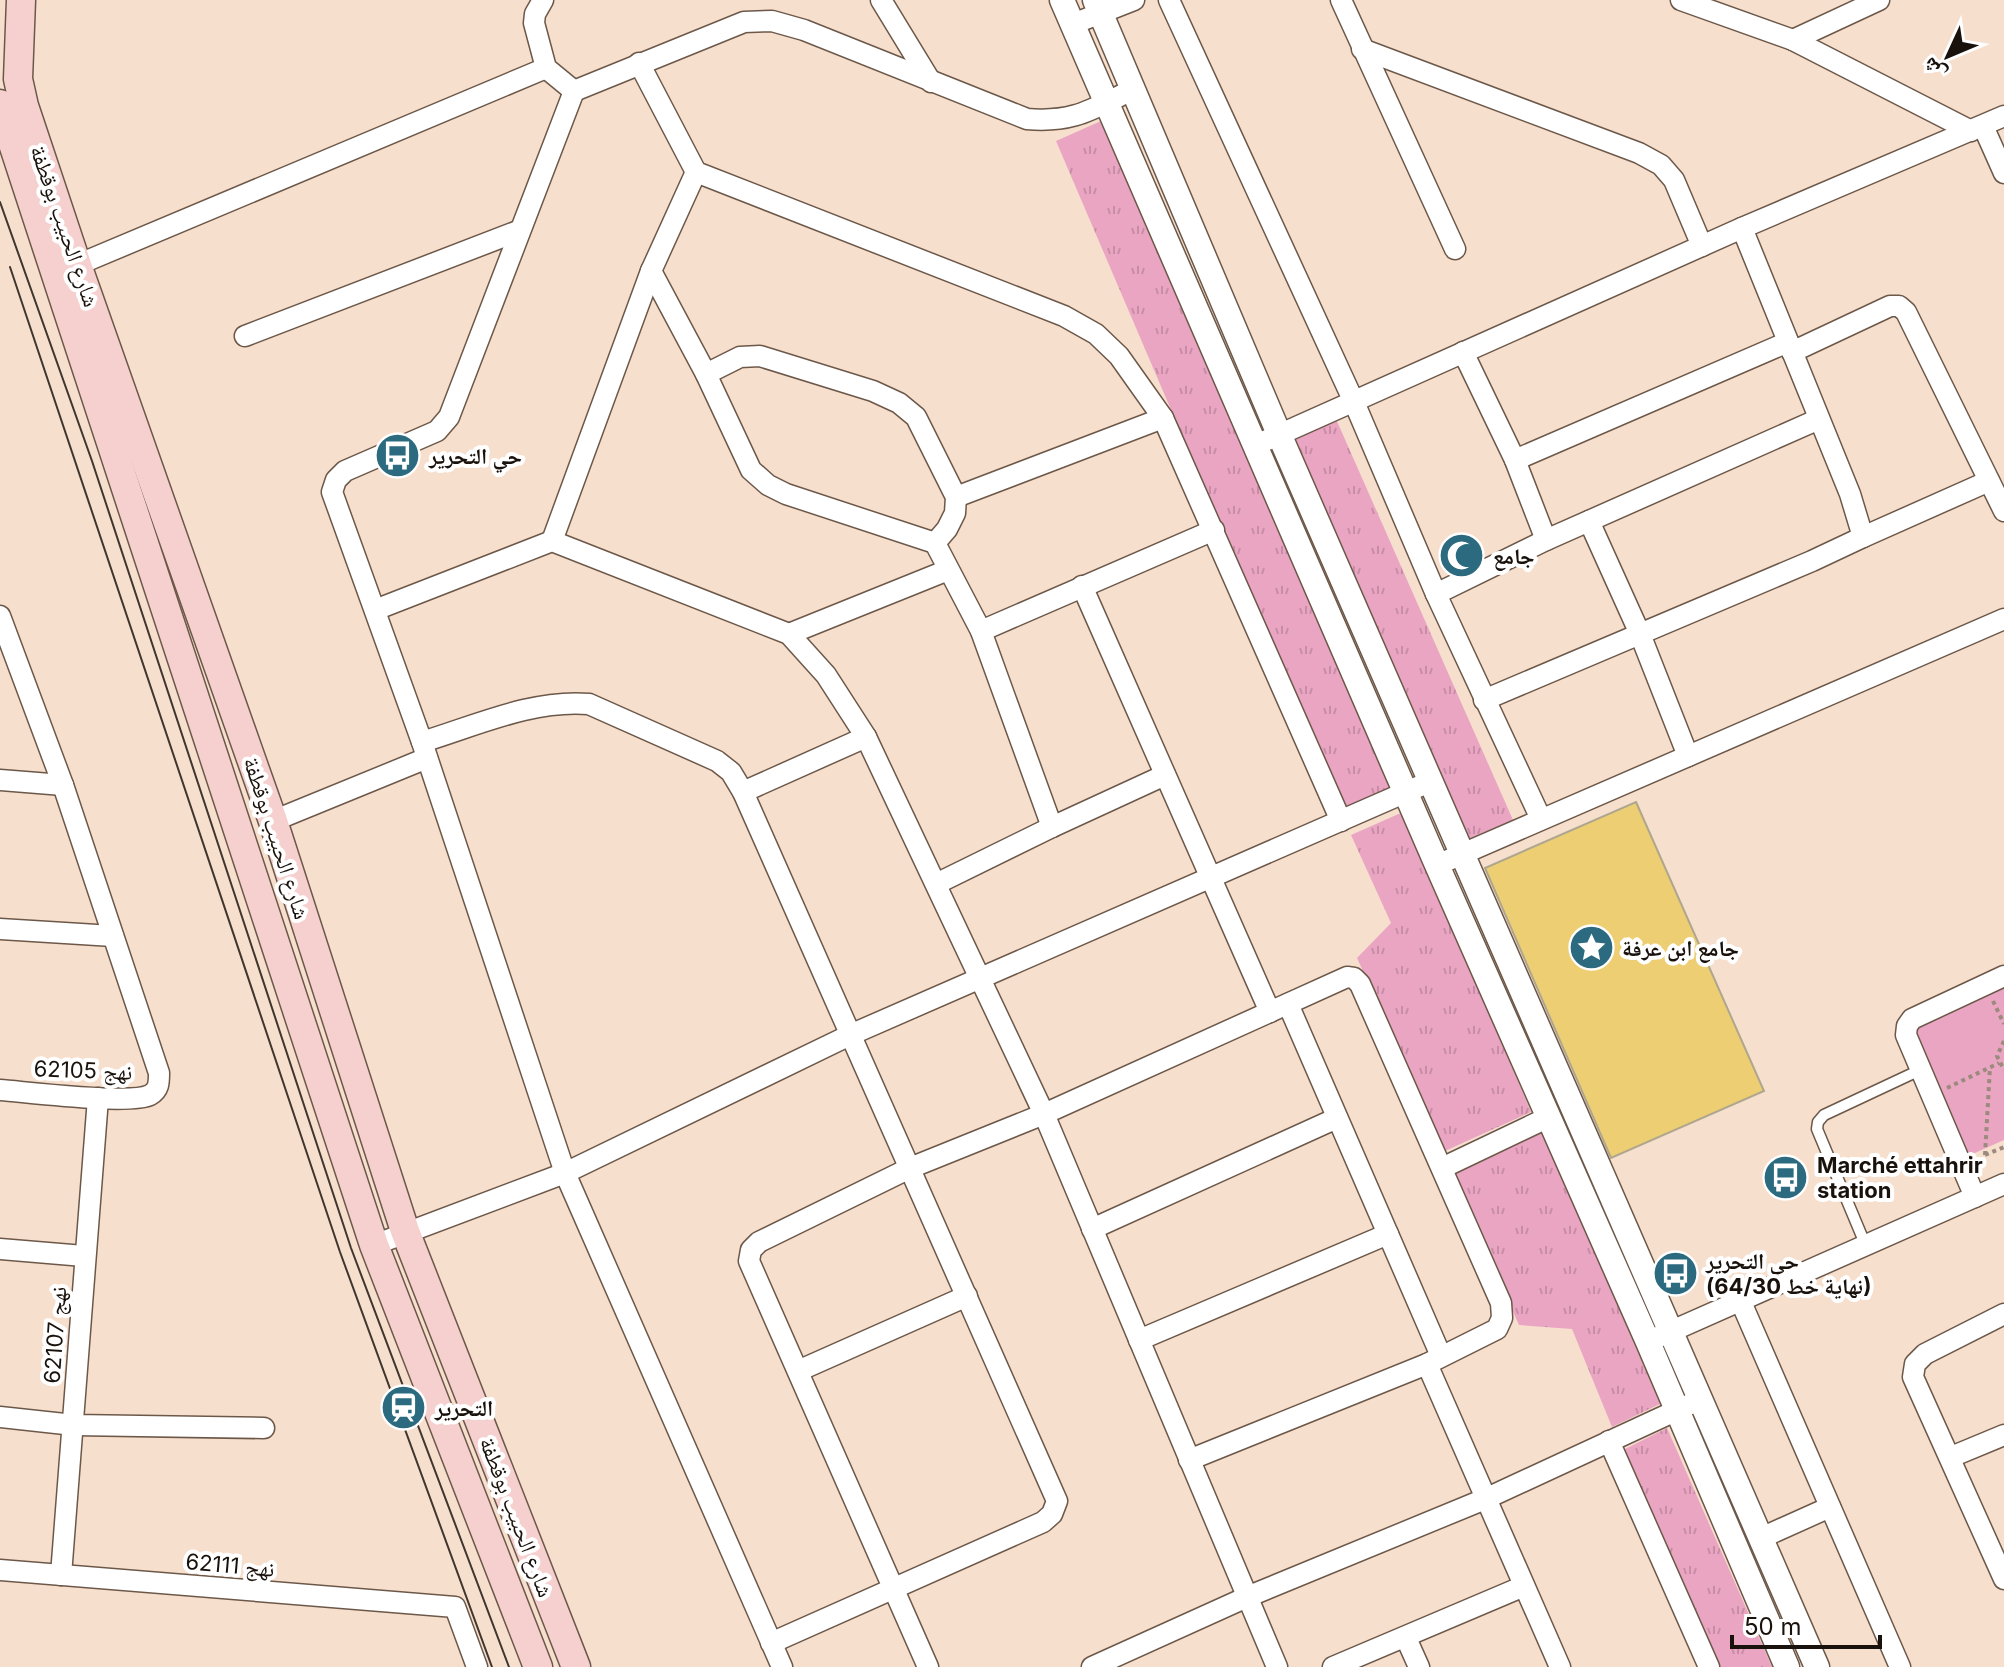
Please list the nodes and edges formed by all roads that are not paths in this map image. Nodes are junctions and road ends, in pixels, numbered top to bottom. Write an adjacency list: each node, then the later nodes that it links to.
1 (13, 0): 12 (main road)
2 (21, 0): 15 (main road, شارع الحبيب بوقطفة)
3 (543, 0): 18 (street)
4 (881, 0): 19 (street)
5 (1062, 0): 13 (street)
6 (1134, 0): 11 (street)
7 (1169, 0): 38 (street)
8 (1341, 0): 16 (street)
9 (1681, 0): 14 (street)
10 (1879, 0): 14 (street)
11 (1098, 6): 13 (street); 20 (street)
12 (0, 13)
13 (1073, 24): 22 (street)
14 (1793, 40): 25 (street)
15 (9, 45): 32 (main road, شارع الحبيب بوقطفة)
16 (1362, 49): 30 (street); 31 (street)
17 (639, 63): 19 (street); 21 (street); 26 (street)
18 (546, 68): 21 (street); 32 (street)
19 (931, 82): 22 (street)
20 (1132, 90): 22 (street); 41 (street)
21 (574, 91): 29 (street)
22 (1108, 101): 42 (street)
23 (1, 114): 101 (main road, شارع الحبيب بوقطفة)
24 (2004, 116): 25 (street)
25 (1977, 129): 27 (street); 28 (street)
26 (696, 172): 33 (street); 39 (street)
27 (2004, 173)
28 (1742, 228): 30 (street); 35 (street)
29 (518, 231): 34 (street); 56 (street)
30 (1702, 246): 36 (street)
31 (1455, 249)
32 (77, 265): 74 (main road, شارع الحبيب بوقطفة)
33 (651, 271): 37 (street); 51 (street)
34 (245, 336)
35 (1790, 347): 40 (street); 43 (street); 44 (street)
36 (1463, 352): 38 (street); 43 (street)
37 (706, 374): 45 (street); 52 (street)
38 (1354, 402): 41 (street); 55 (street)
39 (1163, 418): 45 (street); 48 (street)
40 (1819, 419): 47 (street); 49 (street)
41 (1279, 434): 42 (street); 69 (street)
42 (1256, 445): 72 (street)
43 (1515, 460): 50 (street)
44 (1989, 481): 46 (street); 49 (street)
45 (956, 497): 52 (street)
46 (2004, 511)
47 (1589, 521): 50 (street); 61 (street)
48 (1214, 530): 54 (street); 75 (street)
49 (1863, 537): 61 (street)
50 (1546, 540): 55 (street)
51 (552, 541): 56 (street); 60 (street)
52 (935, 543): 53 (street)
53 (948, 570): 59 (street); 60 (street)
54 (1082, 586): 59 (street); 67 (street)
55 (1436, 594): 63 (street)
56 (375, 610): 65 (street)
57 (0, 616): 62 (street)
58 (2004, 619): 66 (street)
59 (981, 631): 76 (street)
60 (789, 634): 64 (street)
61 (1640, 634): 63 (street); 66 (street)
62 (4, 640): 70 (street)
63 (1484, 700): 73 (street)
64 (866, 737): 71 (street); 80 (street)
65 (424, 750): 71 (street); 74 (street); 95 (street)
66 (1688, 756): 73 (street)
67 (1165, 775): 76 (street); 79 (street)
68 (0, 780): 70 (street)
69 (1431, 781): 72 (street); 77 (street)
70 (63, 785): 82 (street)
71 (743, 792): 86 (street)
72 (1406, 792): 75 (street); 78 (street)
73 (1541, 819): 77 (street)
74 (273, 821): 99 (main road, شارع الحبيب بوقطفة)
75 (1341, 821): 79 (street)
76 (1052, 827): 80 (street)
77 (1462, 852): 78 (street); 108 (street)
78 (1437, 865): 91 (street)
79 (1211, 878): 84 (street); 85 (street)
80 (936, 884): 84 (street)
81 (0, 929): 82 (street)
82 (113, 936): 89 (street, نهج 62105)
83 (2004, 976): 87 (street)
84 (979, 980): 86 (street); 90 (street)
85 (1279, 1008): 90 (street); 92 (street); 94 (street)
86 (850, 1035): 93 (street); 95 (street)
87 (1920, 1070): 97 (street); 102 (lane)
88 (0, 1090): 89 (street, نهج 62105)
89 (98, 1098): 104 (street, نهج 62107)
90 (1044, 1114): 93 (street); 98 (street)
91 (1549, 1117): 94 (street); 108 (street)
92 (1337, 1118): 98 (street); 100 (street)
93 (910, 1168): 105 (street); 111 (street)
94 (1442, 1168): 110 (street)
95 (565, 1173): 99 (street); 131 (street)
96 (2004, 1184): 97 (street)
97 (1975, 1197): 102 (street)
98 (1092, 1229): 109 (street)
99 (405, 1231): 101 (street); 135 (main road, شارع الحبيب بوقطفة)
100 (1388, 1234): 109 (street); 110 (street)
101 (374, 1245): 134 (main road, شارع الحبيب بوقطفة)
102 (1866, 1246): 106 (street)
103 (0, 1249): 104 (street)
104 (84, 1256): 115 (street, نهج 62107)
105 (967, 1296): 111 (street); 128 (street)
106 (1741, 1302): 108 (street); 122 (street)
107 (2004, 1314): 119 (street)
108 (1659, 1337): 112 (street); 113 (street)
109 (1139, 1340): 120 (street)
110 (1434, 1360): 120 (street); 121 (street)
111 (798, 1371): 128 (street)
112 (1699, 1400): 113 (street); 123 (street)
113 (1676, 1412): 118 (street); 144 (street)
114 (0, 1417): 115 (street)
115 (74, 1425): 116 (street); 126 (street, نهج 62107)
116 (264, 1428)
117 (2004, 1435): 119 (street)
118 (1609, 1441): 121 (street); 143 (street)
119 (1951, 1457): 125 (street)
120 (1189, 1460): 129 (street)
121 (1485, 1499): 127 (street); 129 (street)
122 (1830, 1507): 123 (street); 146 (street)
123 (1761, 1538): 145 (street)
124 (0, 1570): 126 (street, نهج 62111)
125 (2003, 1573)
126 (61, 1575): 133 (street, نهج 62111)
127 (1524, 1586): 130 (street); 142 (street)
128 (894, 1590): 131 (street); 137 (street)
129 (1247, 1597): 132 (street); 139 (street)
130 (1406, 1638): 140 (street); 141 (street)
131 (771, 1643): 136 (street)
132 (1124, 1661): 138 (street)
133 (477, 1667)
134 (538, 1667)
135 (576, 1667)
136 (782, 1667)
137 (928, 1667)
138 (1092, 1667)
139 (1277, 1667)
140 (1333, 1667)
141 (1419, 1667)
142 (1560, 1667)
143 (1709, 1667)
144 (1787, 1667)
145 (1817, 1667)
146 (1900, 1667)

